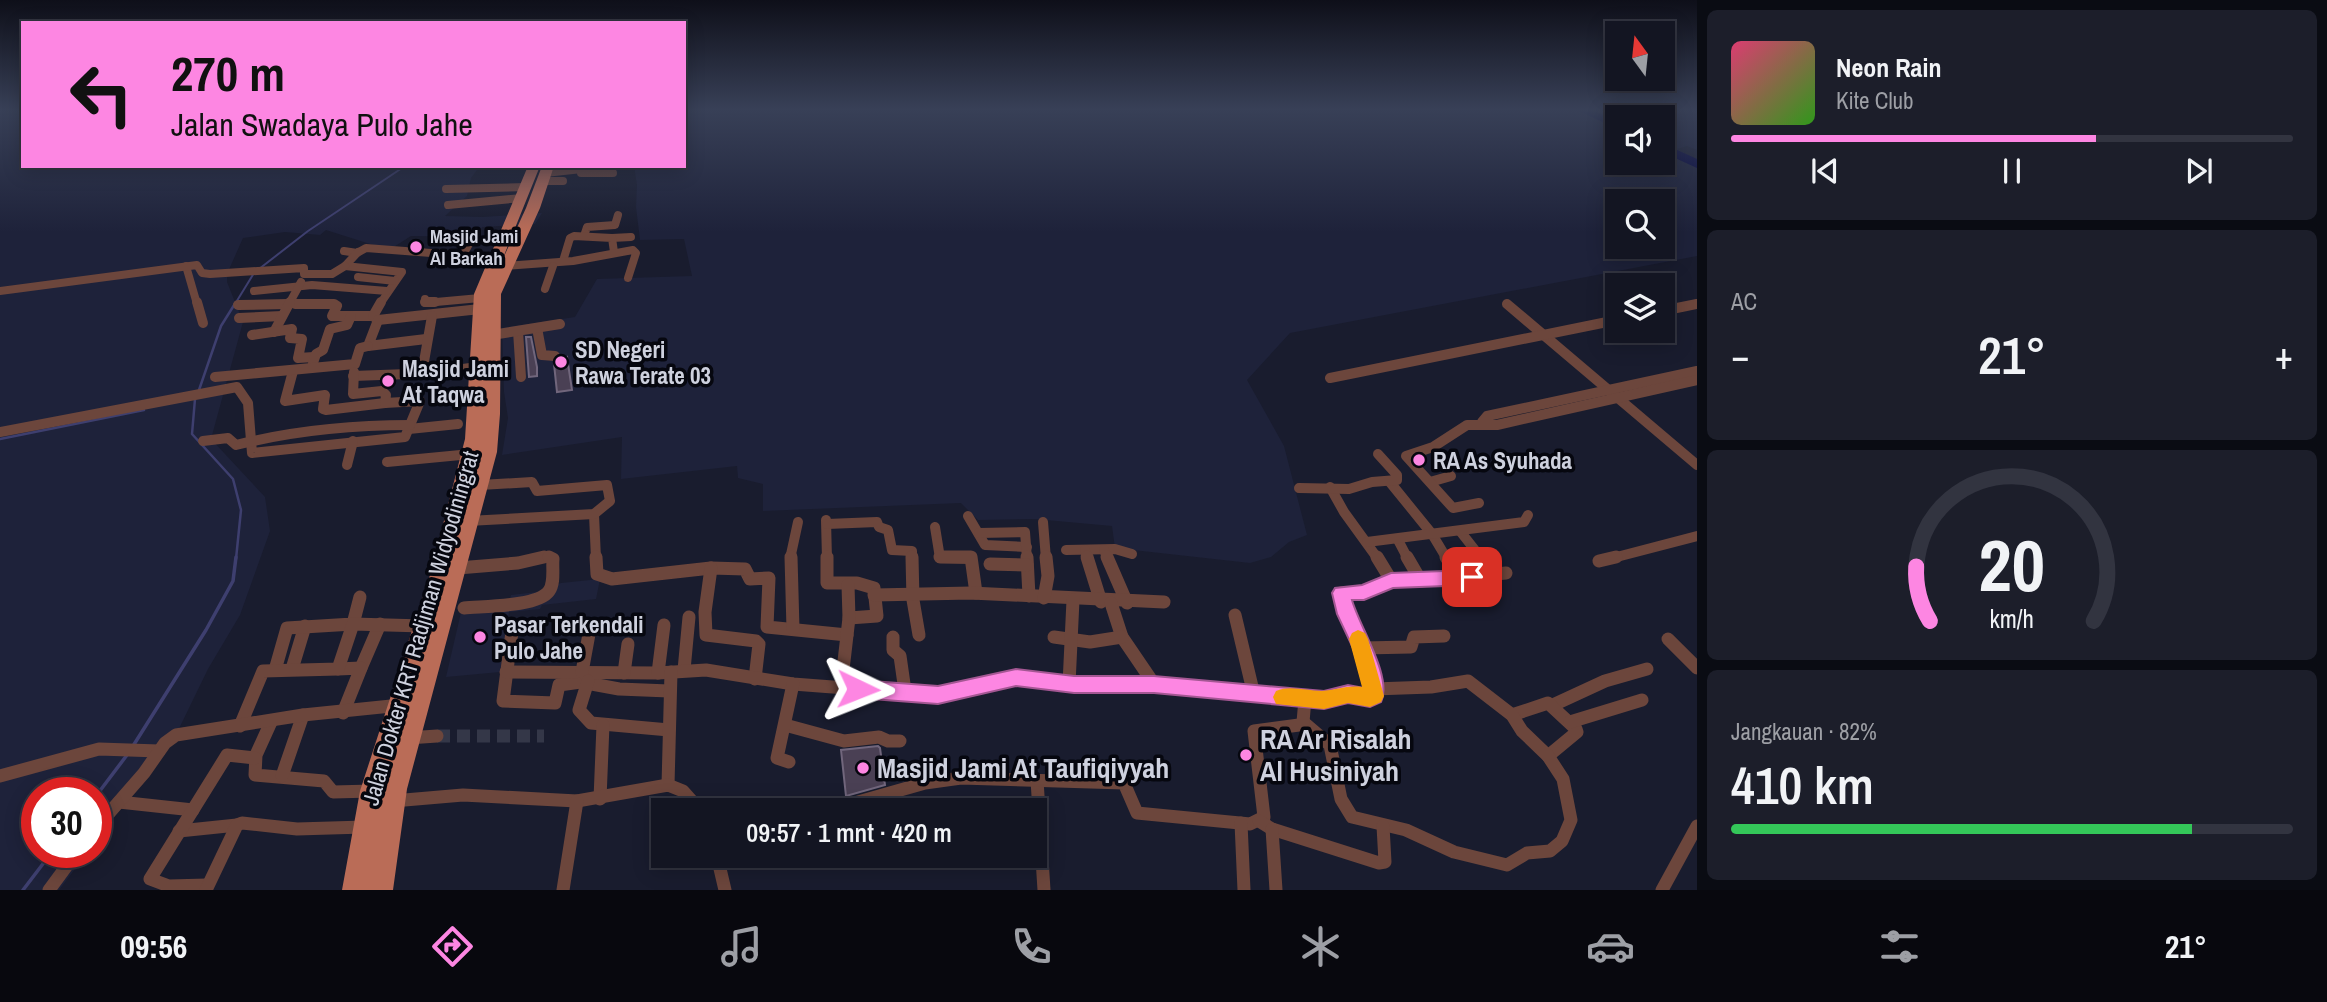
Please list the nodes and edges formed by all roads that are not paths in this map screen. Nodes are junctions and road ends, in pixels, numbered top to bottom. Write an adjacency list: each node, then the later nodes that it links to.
1 (582, 169): 2 (street); 3 (street); 5 (street)
2 (613, 173)
3 (536, 179): 4 (street); 6 (street); 7 (street); 17 (main road, Jalan Dokter KRT Radjiman Widyodiningrat); 17 (main road, Jalan Dokter KRT Radjiman Widyodiningrat)
4 (563, 181)
5 (575, 183)
6 (446, 189)
7 (448, 205)
8 (618, 215): 9 (street)
9 (584, 236): 11 (street); 18 (street)
10 (631, 237): 11 (street)
11 (612, 238): 15 (street)
12 (470, 242): 16 (street)
13 (344, 251): 14 (street)
14 (358, 252): 16 (street); 20 (street)
15 (614, 252): 18 (street); 23 (street)
16 (461, 257): 17 (street)
17 (500, 262): 18 (street); 32 (main road, Jalan Dokter KRT Radjiman Widyodiningrat); 48 (main road, Jalan Dokter KRT Radjiman Widyodiningrat)
18 (558, 263): 26 (street)
19 (186, 266): 21 (street); 27 (street); 43 (street)
20 (345, 266): 21 (street); 24 (street)
21 (304, 274): 25 (street)
22 (358, 277): 24 (street)
23 (628, 278)
24 (395, 281): 29 (street)
25 (300, 285): 28 (street); 29 (street); 31 (street)
26 (545, 289)
27 (0, 291)
28 (254, 291)
29 (387, 291): 41 (street)
30 (425, 299): 32 (street)
31 (291, 304): 35 (street); 37 (street); 38 (street)
32 (480, 304): 39 (street); 55 (main road, Jalan Dokter KRT Radjiman Widyodiningrat)
33 (1507, 304): 50 (street)
34 (1697, 304): 36 (street)
35 (238, 305)
36 (1675, 308)
37 (282, 316): 40 (street); 46 (street)
38 (351, 316): 41 (street); 54 (street)
39 (432, 316): 41 (street); 51 (street)
40 (239, 318)
41 (375, 318): 52 (street)
42 (1605, 322): 50 (street)
43 (203, 323)
44 (560, 324): 45 (street)
45 (537, 328): 47 (street); 53 (street)
46 (274, 331): 49 (street); 54 (street)
47 (518, 331): 48 (street); 62 (street)
48 (492, 334): 69 (main road, Jalan Dokter KRT Radjiman Widyodiningrat)
49 (252, 335)
50 (1544, 335): 63 (street); 65 (street)
51 (426, 338): 52 (street); 59 (street)
52 (368, 346): 56 (street)
53 (555, 356)
54 (314, 357): 56 (street)
55 (477, 367): 59 (street); 69 (main road, Jalan Dokter KRT Radjiman Widyodiningrat)
56 (312, 369): 58 (street)
57 (1697, 370): 60 (street)
58 (293, 371): 61 (street); 68 (street)
59 (422, 373): 68 (street)
60 (1677, 375): 64 (street); 65 (street)
61 (215, 377)
62 (521, 377)
63 (1330, 378)
64 (1692, 381): 66 (street)
65 (1609, 390): 66 (street); 67 (street)
66 (1618, 397): 70 (street); 82 (street)
67 (1563, 398): 70 (street); 71 (street)
68 (385, 403): 73 (street)
69 (485, 405): 78 (main road, Jalan Dokter KRT Radjiman Widyodiningrat); 86 (main road, Jalan Dokter KRT Radjiman Widyodiningrat)
70 (1574, 407): 71 (street)
71 (1482, 422): 85 (street)
72 (458, 424): 73 (street)
73 (409, 427): 76 (street); 77 (street)
74 (0, 432): 76 (street)
75 (203, 441): 76 (street)
76 (250, 442): 77 (street)
77 (353, 442): 81 (street)
78 (471, 454): 80 (street); 134 (main road, Jalan Dokter KRT Radjiman Widyodiningrat)
79 (1378, 454): 84 (street)
80 (387, 462)
81 (347, 465)
82 (1697, 465)
83 (1451, 476): 85 (street)
84 (1389, 481): 87 (street); 98 (street)
85 (1430, 482): 89 (street)
86 (480, 485): 90 (street); 93 (main road, Jalan Dokter KRT Radjiman Widyodiningrat)
87 (1330, 487): 88 (street); 101 (street)
88 (1299, 488)
89 (1479, 503)
90 (594, 514): 93 (street); 110 (street)
91 (1528, 515): 97 (street)
92 (968, 516): 108 (street)
93 (468, 521): 109 (main road, Jalan Dokter KRT Radjiman Widyodiningrat)
94 (798, 522): 135 (street)
95 (1043, 522): 120 (street)
96 (935, 527): 115 (street)
97 (1460, 531): 98 (street); 111 (street)
98 (1432, 534): 100 (street); 111 (street)
99 (1697, 537): 106 (street)
100 (1398, 540): 101 (street); 113 (street)
101 (1367, 542): 112 (street)
102 (1066, 550): 103 (street)
103 (1084, 550): 104 (street); 123 (street)
104 (1104, 550): 105 (street); 124 (street)
105 (1132, 554)
106 (1599, 561)
107 (990, 564): 108 (street)
108 (1027, 565): 118 (street)
109 (458, 568): 125 (street); 168 (main road, Jalan Dokter KRT Radjiman Widyodiningrat)
110 (711, 568): 135 (street); 157 (street)
111 (1459, 578): 113 (street)
112 (1391, 580): 113 (street); 146 (street)
113 (1421, 581)
114 (848, 585): 116 (street); 117 (street); 128 (street)
115 (976, 593): 116 (street); 118 (street)
116 (913, 594): 117 (street); 138 (street)
117 (874, 595): 128 (street)
118 (1029, 596): 120 (street)
119 (360, 597): 129 (street)
120 (1044, 598): 121 (street)
121 (1073, 600): 123 (street); 144 (street)
122 (1164, 602): 124 (street)
123 (1106, 603): 124 (street); 142 (street)
124 (1127, 603)
125 (464, 608)
126 (1235, 615): 165 (street)
127 (689, 617): 154 (street)
128 (849, 618): 137 (street)
129 (353, 624): 130 (street); 133 (street); 150 (street)
130 (380, 624): 134 (street); 147 (street)
131 (513, 624): 153 (street)
132 (664, 625): 154 (street)
133 (305, 626): 149 (street); 152 (street)
134 (424, 626): 168 (main road, Jalan Dokter KRT Radjiman Widyodiningrat)
135 (793, 628): 137 (street)
136 (589, 634): 156 (street)
137 (848, 635): 161 (street)
138 (919, 635)
139 (1444, 636): 146 (street)
140 (893, 637): 164 (street)
141 (1054, 637): 144 (street)
142 (1122, 637): 144 (street); 160 (street)
143 (1668, 639): 148 (street)
144 (1070, 641): 159 (street)
145 (628, 644): 155 (street)
146 (1363, 648): 162 (street)
147 (361, 668): 150 (street); 170 (street)
148 (1697, 668)
149 (292, 669): 150 (street); 152 (street)
150 (338, 669)
151 (1647, 669): 169 (street)
152 (275, 670): 178 (street)
153 (506, 671): 156 (street); 156 (street)
154 (671, 672): 155 (street); 157 (street); 163 (street)
155 (624, 673): 156 (street)
156 (585, 677): 163 (street); 176 (street)
157 (755, 679): 158 (street)
158 (793, 684): 161 (street); 177 (street)
159 (1069, 684): 160 (street); 164 (street)
160 (1154, 684): 165 (street)
161 (841, 687): 164 (street)
162 (1374, 689): 166 (street); 172 (street)
163 (669, 691): 179 (street)
164 (905, 691)
165 (1254, 695): 166 (street)
166 (1305, 699): 174 (street)
167 (1642, 700): 175 (street)
168 (407, 705): 170 (street); 181 (main road, Jalan Dokter KRT Radjiman Widyodiningrat); 191 (main road, Jalan Dokter KRT Radjiman Widyodiningrat)
169 (1553, 705): 172 (street); 175 (street)
170 (343, 713): 171 (street)
171 (303, 715): 173 (street); 188 (street)
172 (1512, 715): 184 (street)
173 (271, 722): 178 (street); 185 (street)
174 (1303, 722): 201 (street); 202 (street)
175 (1570, 722): 184 (street)
176 (603, 725): 179 (street); 194 (street)
177 (785, 725): 182 (street); 186 (street)
178 (240, 726): 183 (street)
179 (669, 730): 190 (street)
180 (437, 736): 181 (street)
181 (408, 738): 191 (main road, Jalan Dokter KRT Radjiman Widyodiningrat)
182 (900, 741)
183 (154, 751): 187 (street); 196 (street)
184 (1548, 757): 202 (street)
185 (255, 758): 188 (street); 198 (street)
186 (789, 762)
187 (0, 776)
188 (282, 776): 191 (street)
189 (1037, 780): 193 (street); 200 (street); 214 (street)
190 (668, 785): 192 (street); 194 (street)
191 (382, 796): 195 (street); 204 (main road, Jalan Dokter KRT Radjiman Widyodiningrat); 211 (main road, Jalan Dokter KRT Radjiman Widyodiningrat)
192 (692, 798)
193 (875, 798)
194 (600, 799): 195 (street)
195 (577, 801): 212 (street)
196 (119, 802): 197 (street); 198 (street)
197 (112, 810)
198 (193, 810): 205 (street)
199 (240, 823): 204 (street); 205 (street); 208 (street)
200 (1241, 823): 201 (street); 215 (street)
201 (1266, 825): 202 (street); 216 (street)
202 (1383, 825)
203 (1697, 826): 217 (street)
204 (364, 827): 210 (main road, Jalan Dokter KRT Radjiman Widyodiningrat)
205 (179, 831): 208 (street)
206 (65, 868): 209 (street)
207 (720, 868): 213 (street)
208 (206, 888)
209 (48, 890)
210 (355, 890)
211 (380, 890)
212 (563, 890)
213 (726, 890)
214 (1044, 890)
215 (1244, 890)
216 (1276, 890)
217 (1662, 890)

